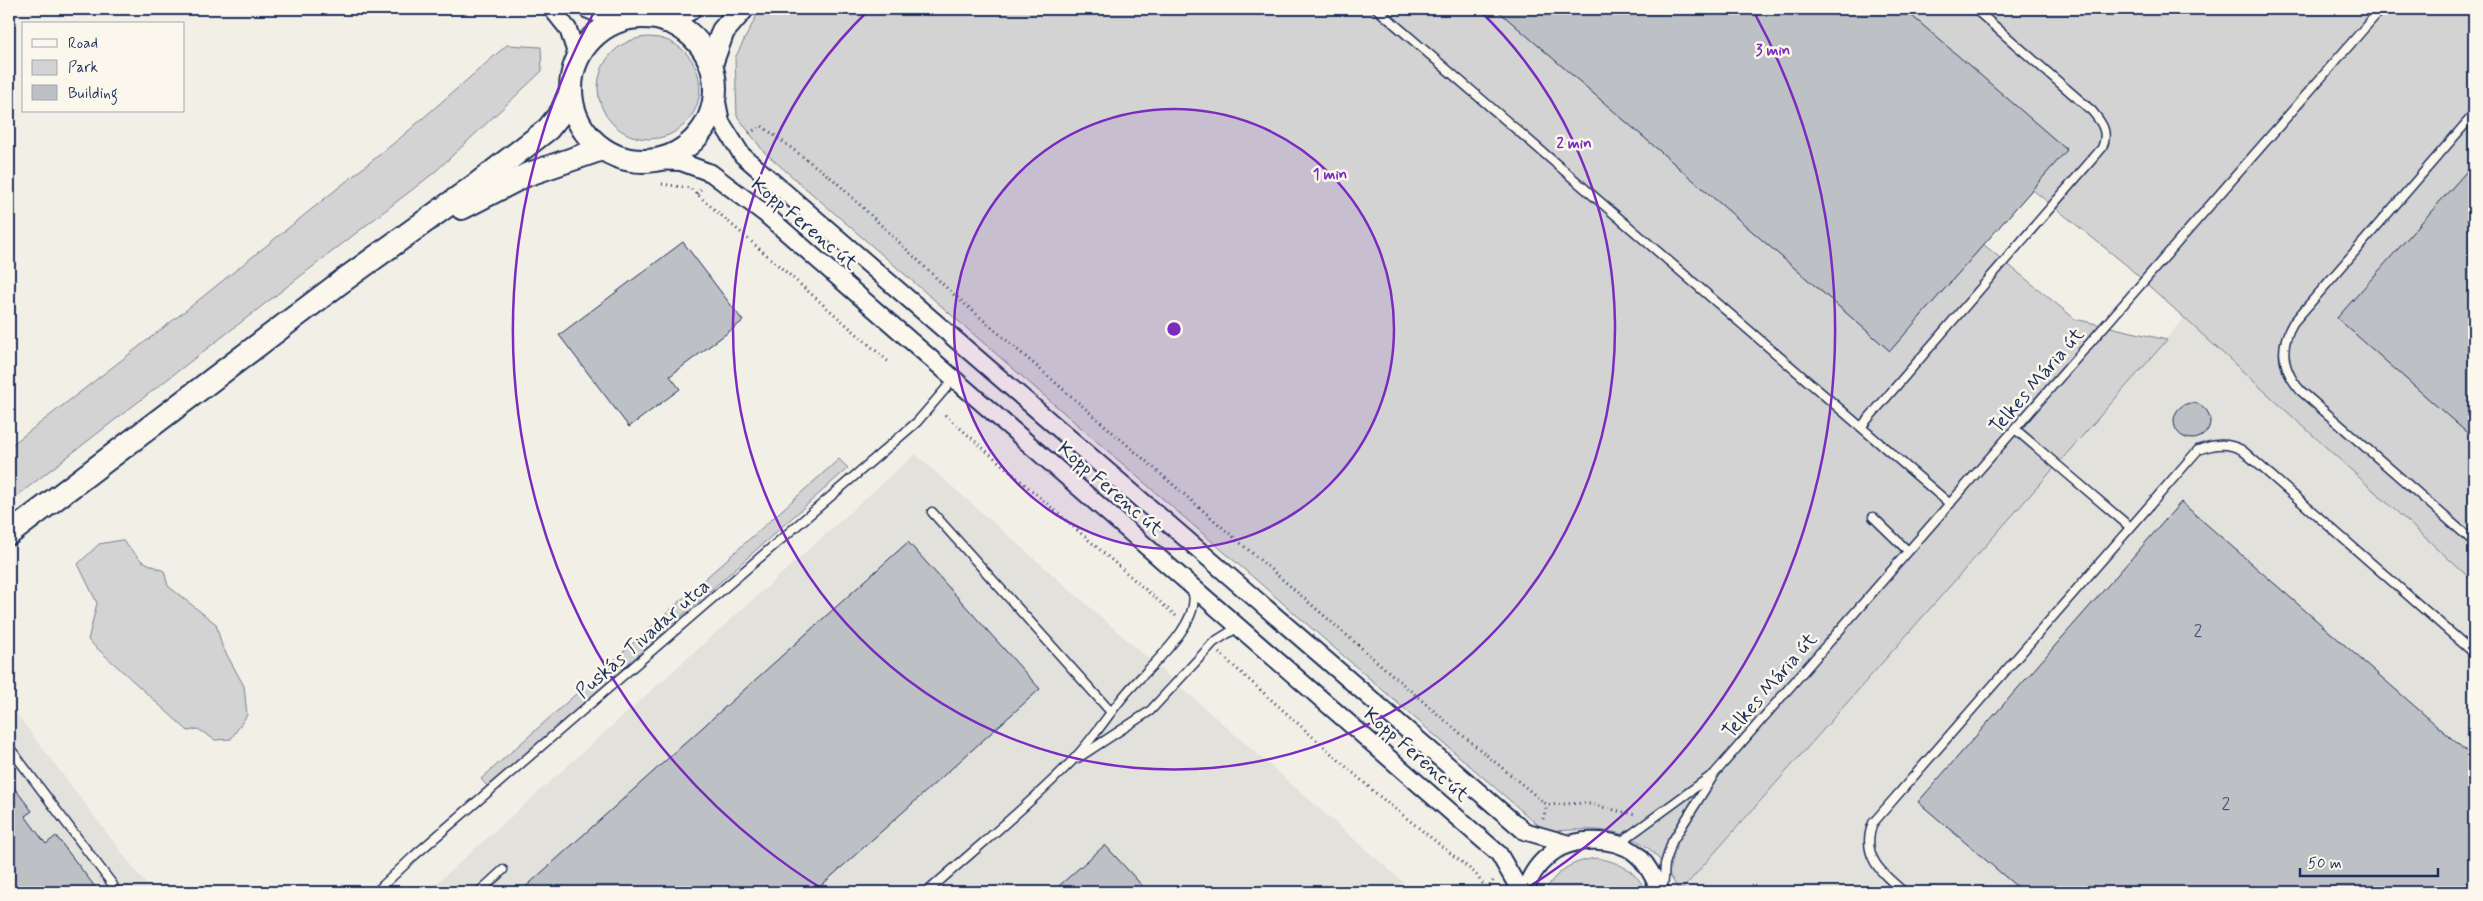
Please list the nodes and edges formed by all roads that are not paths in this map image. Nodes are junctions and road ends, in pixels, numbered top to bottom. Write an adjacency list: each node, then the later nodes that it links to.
1 (552, 9): 10 (street)
2 (586, 9): 8 (street)
3 (689, 9): 9 (main road)
4 (742, 9): 11 (main road)
5 (1377, 9): 19 (lane)
6 (1975, 9): 19 (lane)
7 (2381, 9): 20 (lane, Telkes Mária út)
8 (616, 21): 9 (main road); 10 (main road)
9 (666, 21): 11 (main road)
10 (578, 59): 12 (main road)
11 (711, 64): 13 (main road)
12 (571, 92): 15 (main road); 17 (main road)
13 (716, 92): 16 (main road); 35 (street, Kopp Ferenc út)
14 (2474, 114): 26 (lane)
15 (602, 149): 16 (main road); 17 (main road)
16 (645, 161): 18 (street, Kopp Ferenc út)
17 (403, 238): 25 (main road)
18 (954, 379): 28 (street, Kopp Ferenc út); 39 (lane, Puskás Tivadar utca)
19 (1861, 427): 21 (lane)
20 (2015, 429): 21 (lane, Telkes Mária út); 24 (lane)
21 (1950, 504): 27 (lane, Telkes Mária út)
22 (932, 512): 31 (lane)
23 (1873, 517): 27 (lane)
24 (2130, 527): 30 (lane); 45 (lane)
25 (9, 534)
26 (2474, 542)
27 (1908, 551): 34 (lane, Telkes Mária út)
28 (1190, 586): 29 (street, Kopp Ferenc út); 31 (lane)
29 (1238, 627): 33 (lane); 42 (street, Kopp Ferenc út)
30 (2474, 653)
31 (1111, 712): 33 (lane)
32 (9, 746): 38 (lane)
33 (1072, 762): 41 (lane)
34 (1715, 773): 36 (lane); 44 (lane)
35 (1569, 844): 36 (street); 42 (street)
36 (1617, 844): 43 (street)
37 (503, 870): 40 (lane)
38 (114, 892)
39 (376, 892)
40 (479, 892)
41 (927, 892)
42 (1522, 892)
43 (1659, 892)
44 (1663, 892)
45 (1904, 892)

